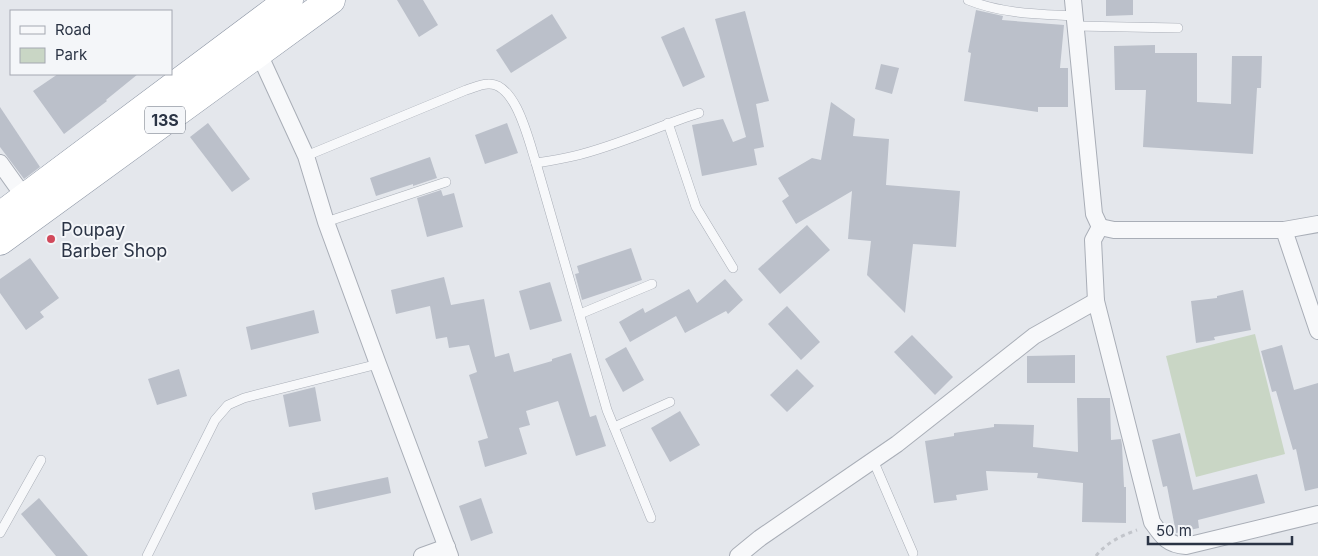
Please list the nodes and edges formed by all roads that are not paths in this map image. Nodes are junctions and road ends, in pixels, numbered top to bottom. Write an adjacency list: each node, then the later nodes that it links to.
1 (288, 0): 6 (highway, 13S)
2 (331, 0): 6 (highway, 13S)
3 (968, 0): 4 (lane)
4 (1075, 14): 5 (lane); 17 (street)
5 (1178, 28)
6 (254, 41): 9 (street); 13 (highway, 13S); 19 (highway, 13S)
7 (699, 113): 8 (lane)
8 (668, 123): 10 (lane); 20 (lane)
9 (306, 156): 10 (lane); 15 (street)
10 (536, 163): 23 (lane)
11 (0, 164): 13 (street)
12 (446, 182): 15 (lane)
13 (25, 198): 14 (highway, 13S)
14 (0, 216)
15 (326, 222): 25 (street)
16 (1318, 224): 18 (street)
17 (1100, 227): 18 (street); 22 (street)
18 (1284, 230): 24 (street)
19 (0, 241)
20 (733, 268)
21 (652, 284): 23 (lane)
22 (1096, 301): 29 (street); 30 (street)
23 (580, 314): 27 (lane)
24 (1318, 331)
25 (378, 364): 33 (street); 35 (lane)
26 (670, 402): 27 (lane)
27 (614, 427): 31 (lane)
28 (41, 460): 32 (lane)
29 (873, 460): 34 (lane); 37 (street)
30 (1318, 514)
31 (652, 518)
32 (0, 533)
33 (449, 551): 36 (street)
34 (913, 553)
35 (147, 556)
36 (422, 556)
37 (738, 556)

